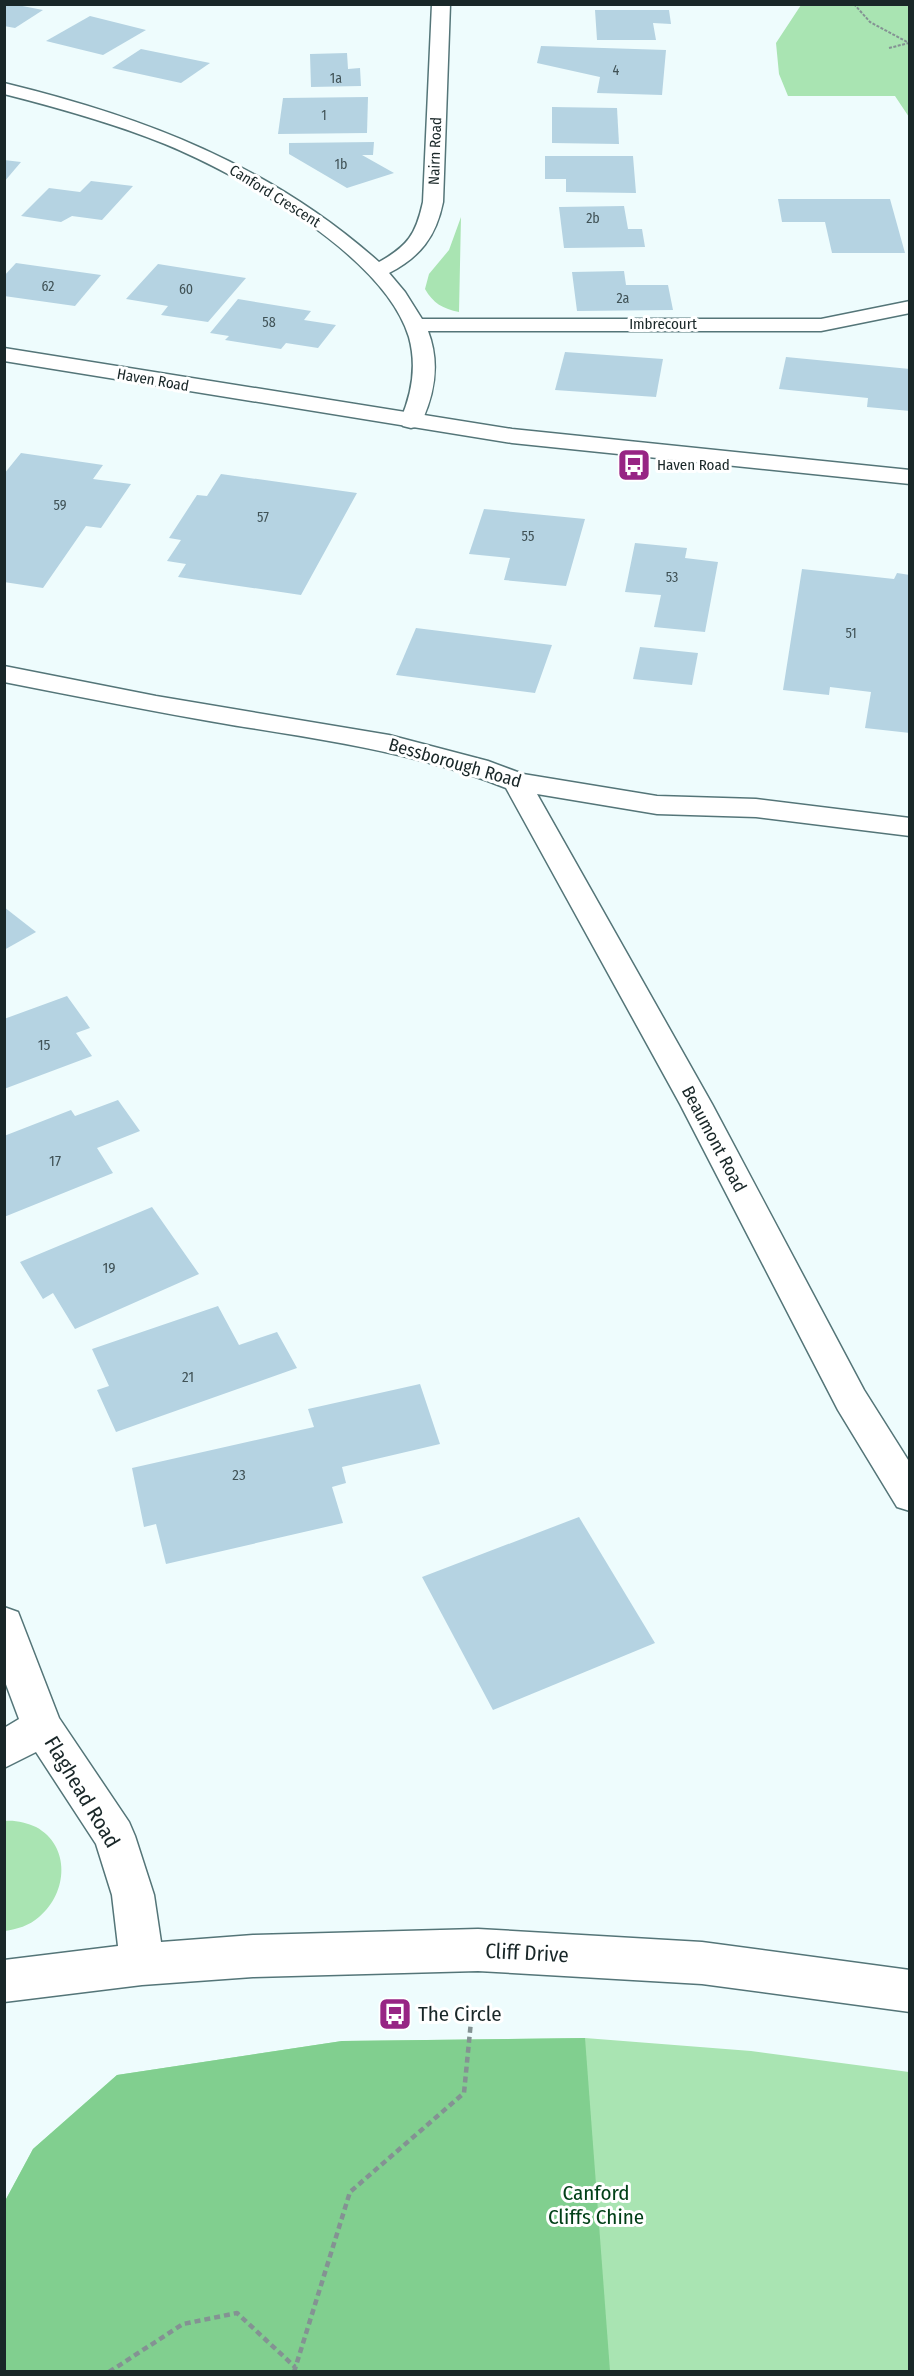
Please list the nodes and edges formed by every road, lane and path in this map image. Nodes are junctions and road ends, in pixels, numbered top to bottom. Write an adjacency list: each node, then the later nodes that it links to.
1 (441, 4): 6 (street, Nairn Road)
2 (854, 4): 3 (path)
3 (909, 43): 4 (path)
4 (889, 48)
5 (4, 88): 6 (street, Canford Crescent)
6 (376, 271): 8 (street, Canford Crescent)
7 (909, 307): 8 (street, Imbrecourt)
8 (415, 326): 10 (street, Canford Crescent)
9 (4, 354): 10 (street, Haven Road)
10 (411, 421): 11 (street, Haven Road)
11 (909, 477)
12 (4, 674): 13 (street, Bessborough Road)
13 (517, 782): 14 (street, Bessborough Road); 15 (street, Beaumont Road)
14 (909, 827)
15 (909, 1496)
16 (4, 1624): 17 (street, Flaghead Road)
17 (42, 1727): 18 (street); 20 (street, Flaghead Road)
18 (4, 1750)
19 (478, 1950): 20 (street, Cliff Drive); 22 (street, Cliff Drive); 23 (path)
20 (142, 1964): 21 (street)
21 (4, 1981)
22 (909, 1991)
23 (294, 2369): 24 (path)
24 (109, 2372)

